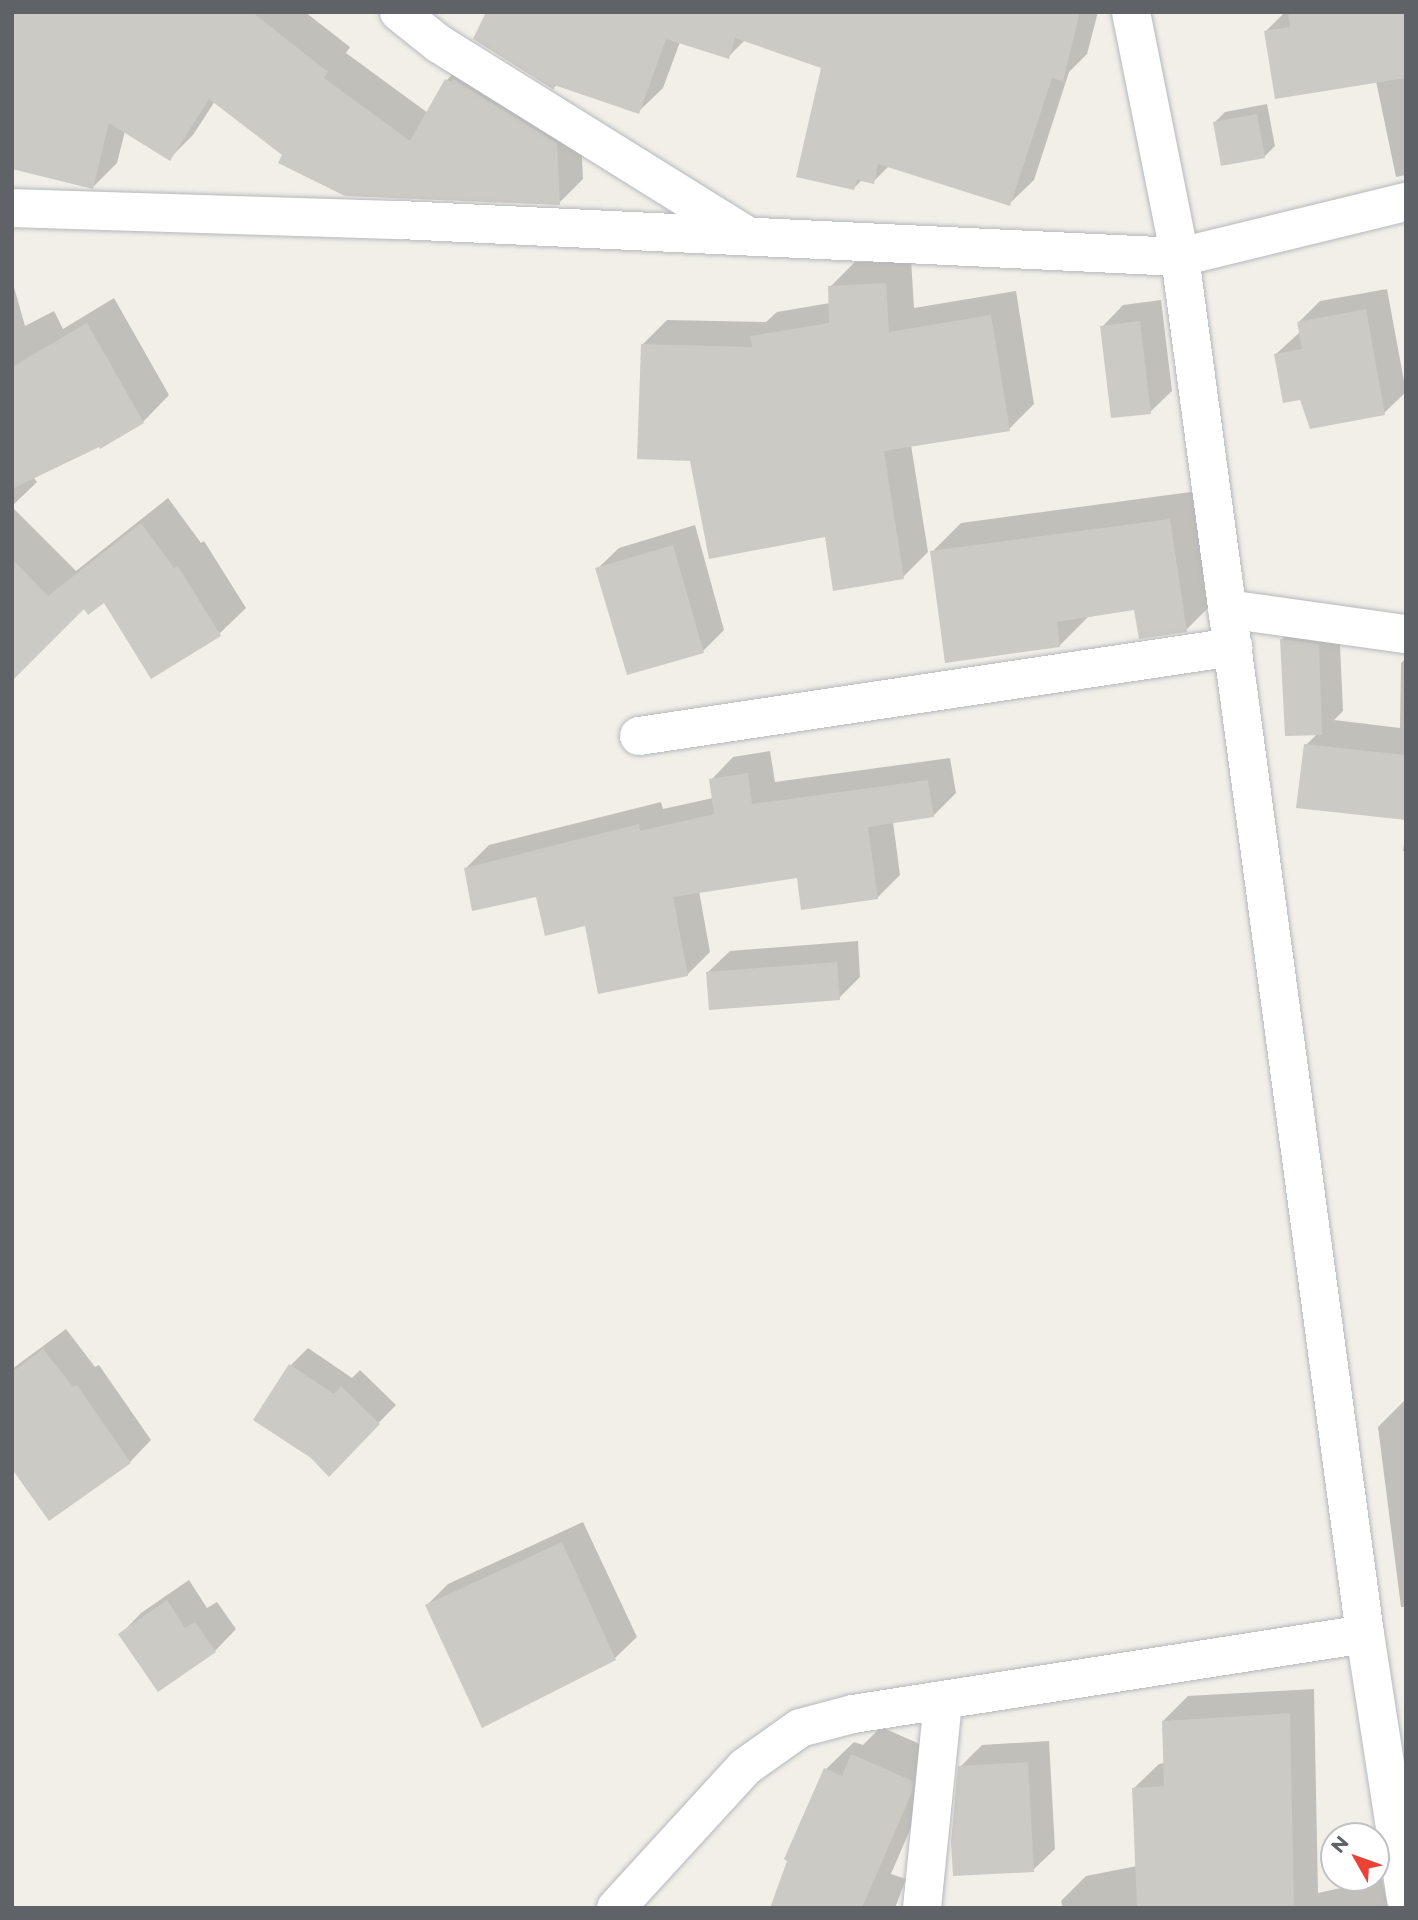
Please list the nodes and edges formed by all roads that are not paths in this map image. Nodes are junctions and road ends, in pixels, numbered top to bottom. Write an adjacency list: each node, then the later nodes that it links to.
1 (399, 12): 5 (street)
2 (1131, 12): 6 (street)
3 (1406, 202): 6 (street)
4 (12, 208): 5 (street)
5 (749, 237): 6 (street)
6 (1180, 257): 7 (street)
7 (1227, 609): 8 (street); 9 (street)
8 (1406, 634)
9 (1233, 647): 10 (street); 11 (street)
10 (639, 736)
11 (1365, 1634): 12 (street); 13 (street)
12 (943, 1700): 15 (street); 16 (street)
13 (1399, 1812): 14 (street)
14 (1406, 1900)
15 (616, 1908)
16 (922, 1908)

